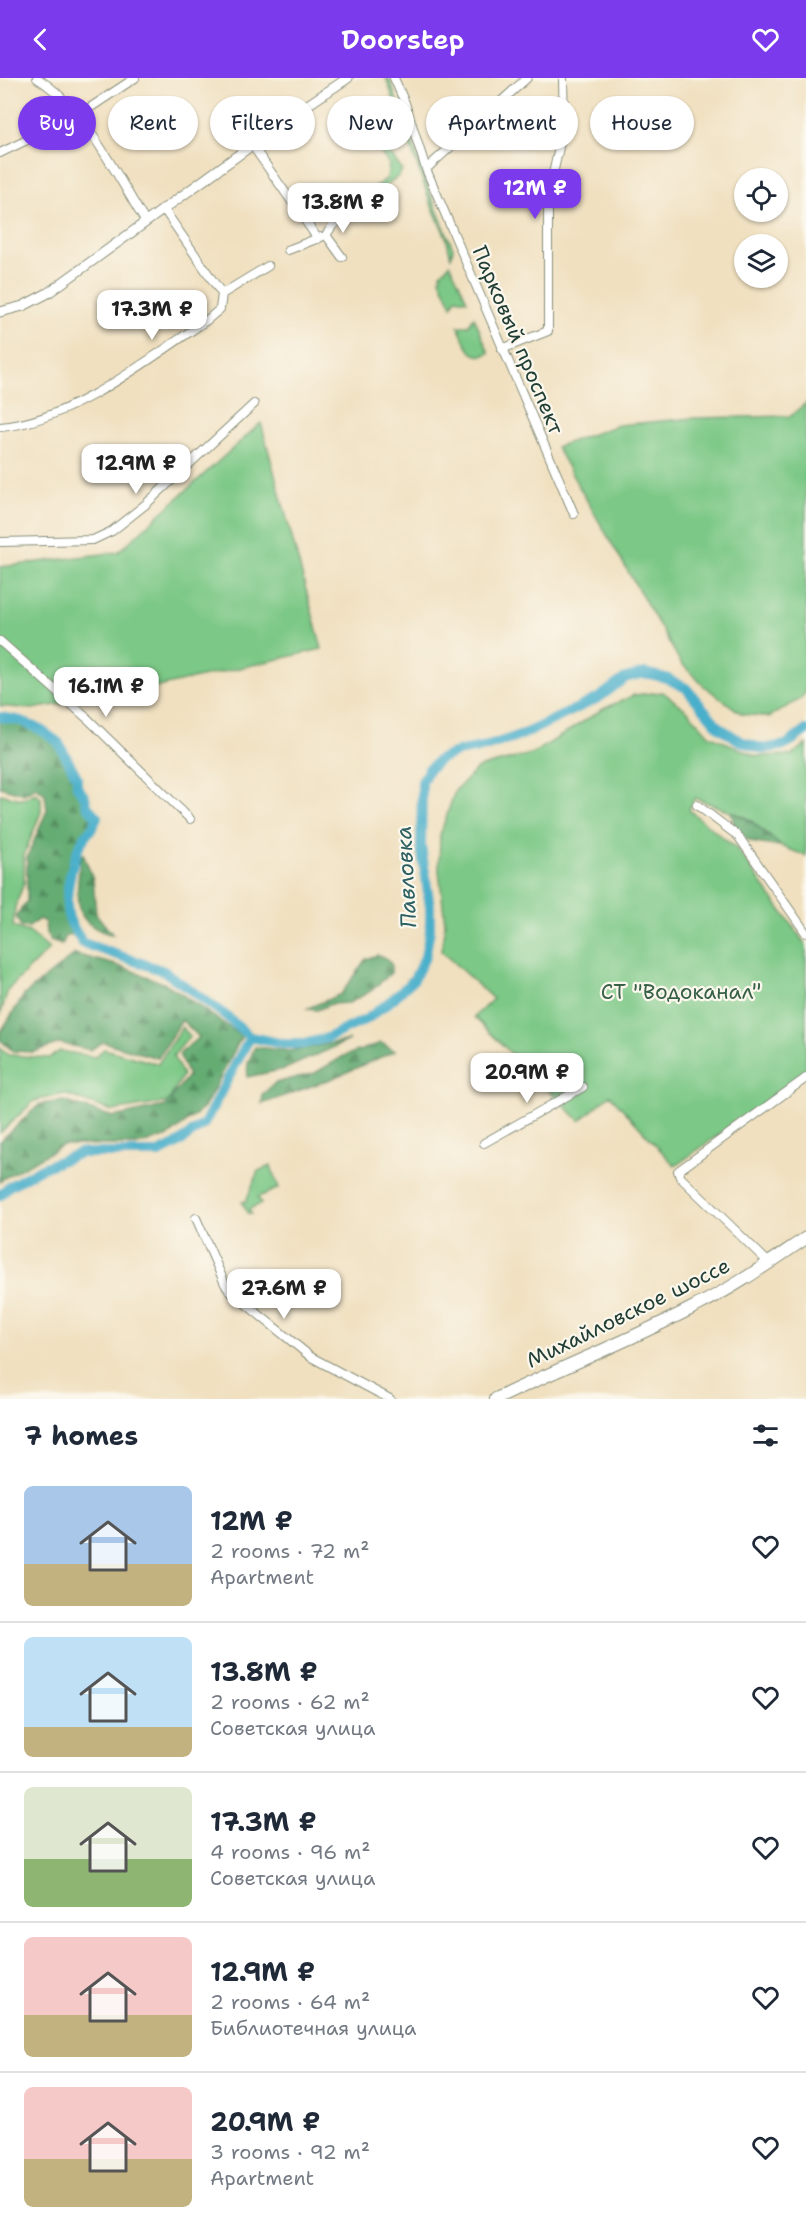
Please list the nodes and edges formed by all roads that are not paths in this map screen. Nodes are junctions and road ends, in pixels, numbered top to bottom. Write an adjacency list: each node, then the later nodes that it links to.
1 (37, 78): 7 (street)
2 (135, 78): 9 (street)
3 (348, 78): 8 (street)
4 (394, 78): 15 (street, Парковый проспект)
5 (527, 78): 15 (street)
6 (563, 78): 25 (street)
7 (59, 96)
8 (315, 101)
9 (96, 104)
10 (96, 142): 18 (street)
11 (18, 144): 14 (street)
12 (245, 150): 16 (street)
13 (256, 150): 19 (street)
14 (0, 153)
15 (426, 169): 25 (street, Парковый проспект)
16 (163, 208): 18 (street); 23 (street)
17 (351, 212): 19 (street)
18 (145, 221): 24 (street)
19 (322, 237): 20 (street); 21 (street)
20 (288, 250)
21 (342, 257)
22 (268, 266): 23 (street)
23 (222, 294): 27 (street)
24 (0, 312)
25 (502, 349): 28 (street, Парковый проспект)
26 (254, 404): 29 (street)
27 (0, 427)
28 (574, 514)
29 (0, 542)
30 (0, 641): 32 (street)
31 (697, 805): 33 (street)
32 (190, 819)
33 (806, 933)
34 (806, 1078): 39 (street)
35 (583, 1087): 36 (street)
36 (484, 1143)
37 (196, 1218): 40 (street)
38 (806, 1238): 39 (main road, Михайловское шоссе)
39 (769, 1263): 41 (main road, Михайловское шоссе)
40 (390, 1399)
41 (496, 1399)

